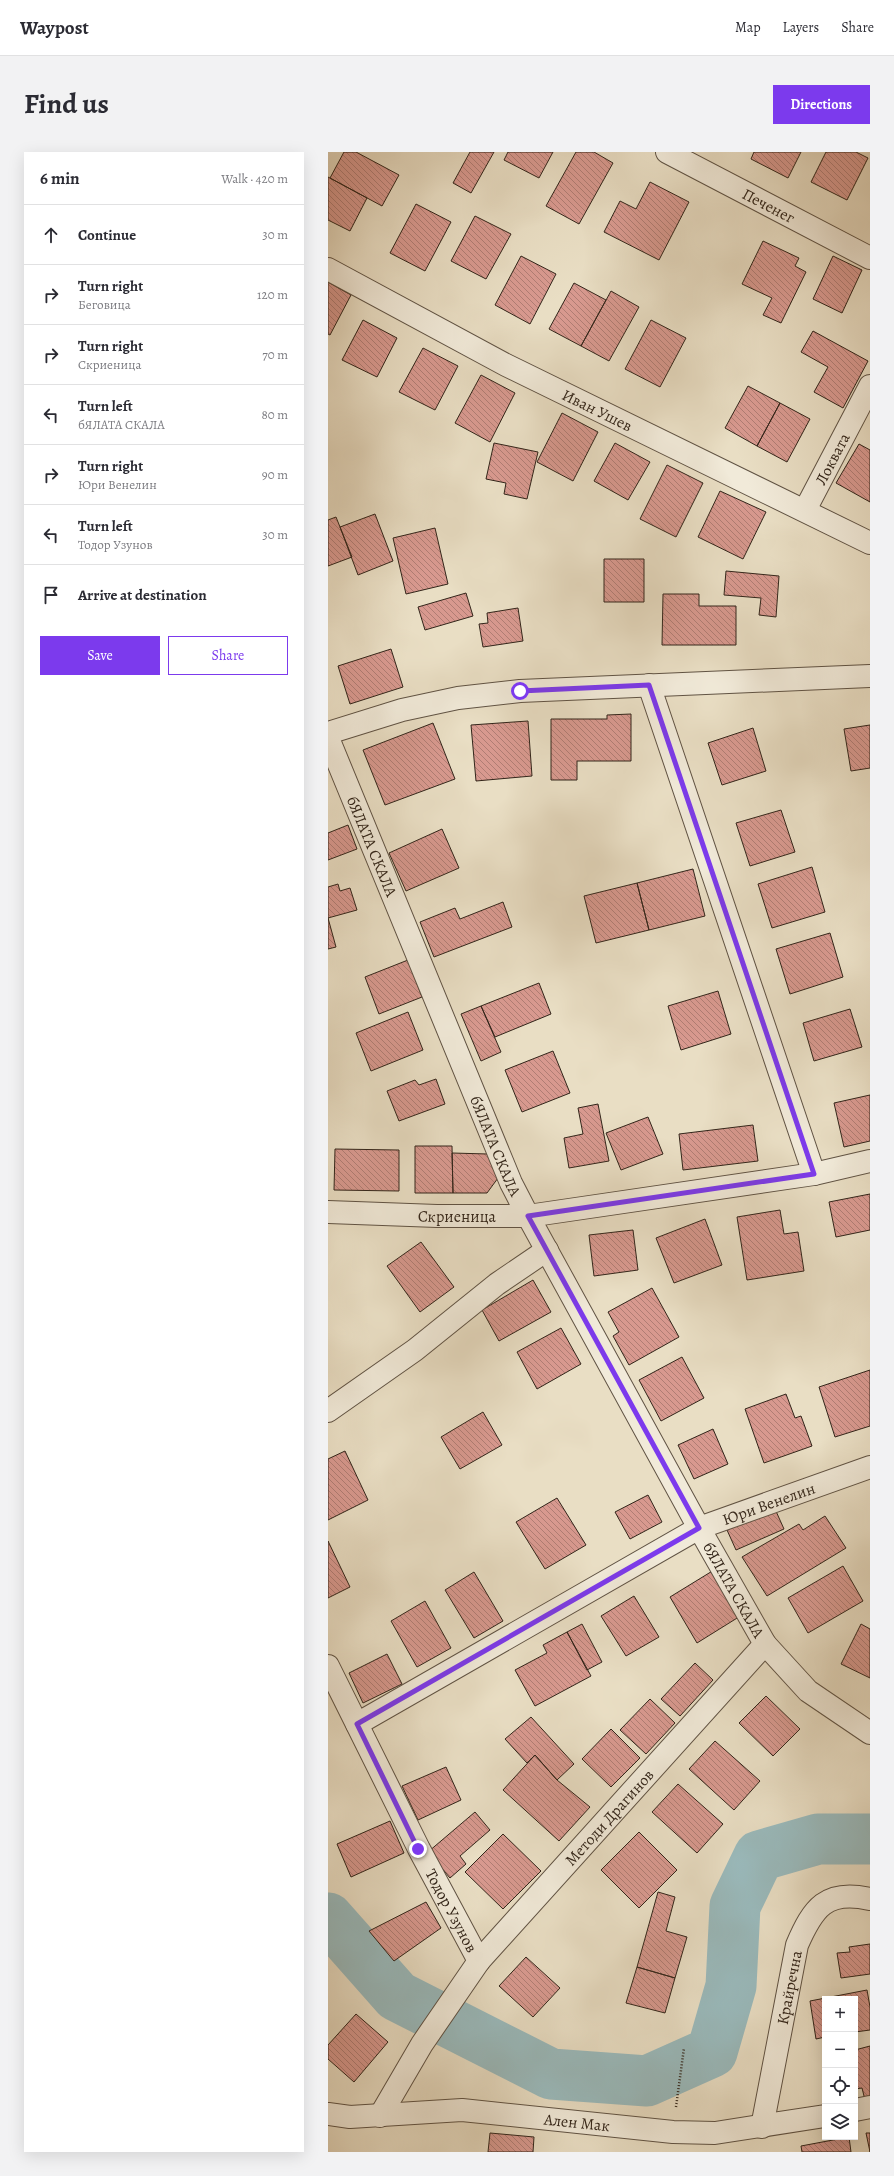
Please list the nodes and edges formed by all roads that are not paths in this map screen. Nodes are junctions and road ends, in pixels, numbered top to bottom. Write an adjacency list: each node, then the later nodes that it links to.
1 (667, 152): 2 (street, Печенег)
2 (870, 258)
3 (328, 269): 5 (street, Иван Ушев)
4 (870, 386): 5 (street, Локвата)
5 (805, 510): 6 (street, Иван Ушев)
6 (870, 543)
7 (870, 676): 8 (street)
8 (649, 685): 9 (street); 12 (street)
9 (328, 733)
10 (328, 738): 14 (street, бЯЛАТА СКАЛА)
11 (870, 1161): 12 (street, Скриеница)
12 (814, 1174): 14 (street, Скриеница)
13 (328, 1212): 14 (street, Скриеница)
14 (528, 1216): 15 (street, бЯЛАТА СКАЛА)
15 (547, 1250): 16 (street); 18 (street, бЯЛАТА СКАЛА)
16 (328, 1412)
17 (870, 1467): 18 (street, Юри Венелин)
18 (699, 1528): 19 (street, бЯЛАТА СКАЛА); 21 (street, Юри Венелин)
19 (765, 1644): 22 (street, бЯЛАТА СКАЛА); 24 (street, Методи Драгинов)
20 (328, 1666): 21 (street, Тодор Узунов)
21 (357, 1724): 24 (street, Тодор Узунов)
22 (870, 1733)
23 (870, 1898): 30 (street, Крайречна)
24 (479, 1961): 28 (street, Методи Драгинов)
25 (870, 2107): 26 (street)
26 (858, 2109)
27 (328, 2114): 28 (street, Ален Мак)
28 (380, 2116): 30 (street, Ален Мак)
29 (822, 2117): 30 (street, Ален Мак)
30 (762, 2127)

